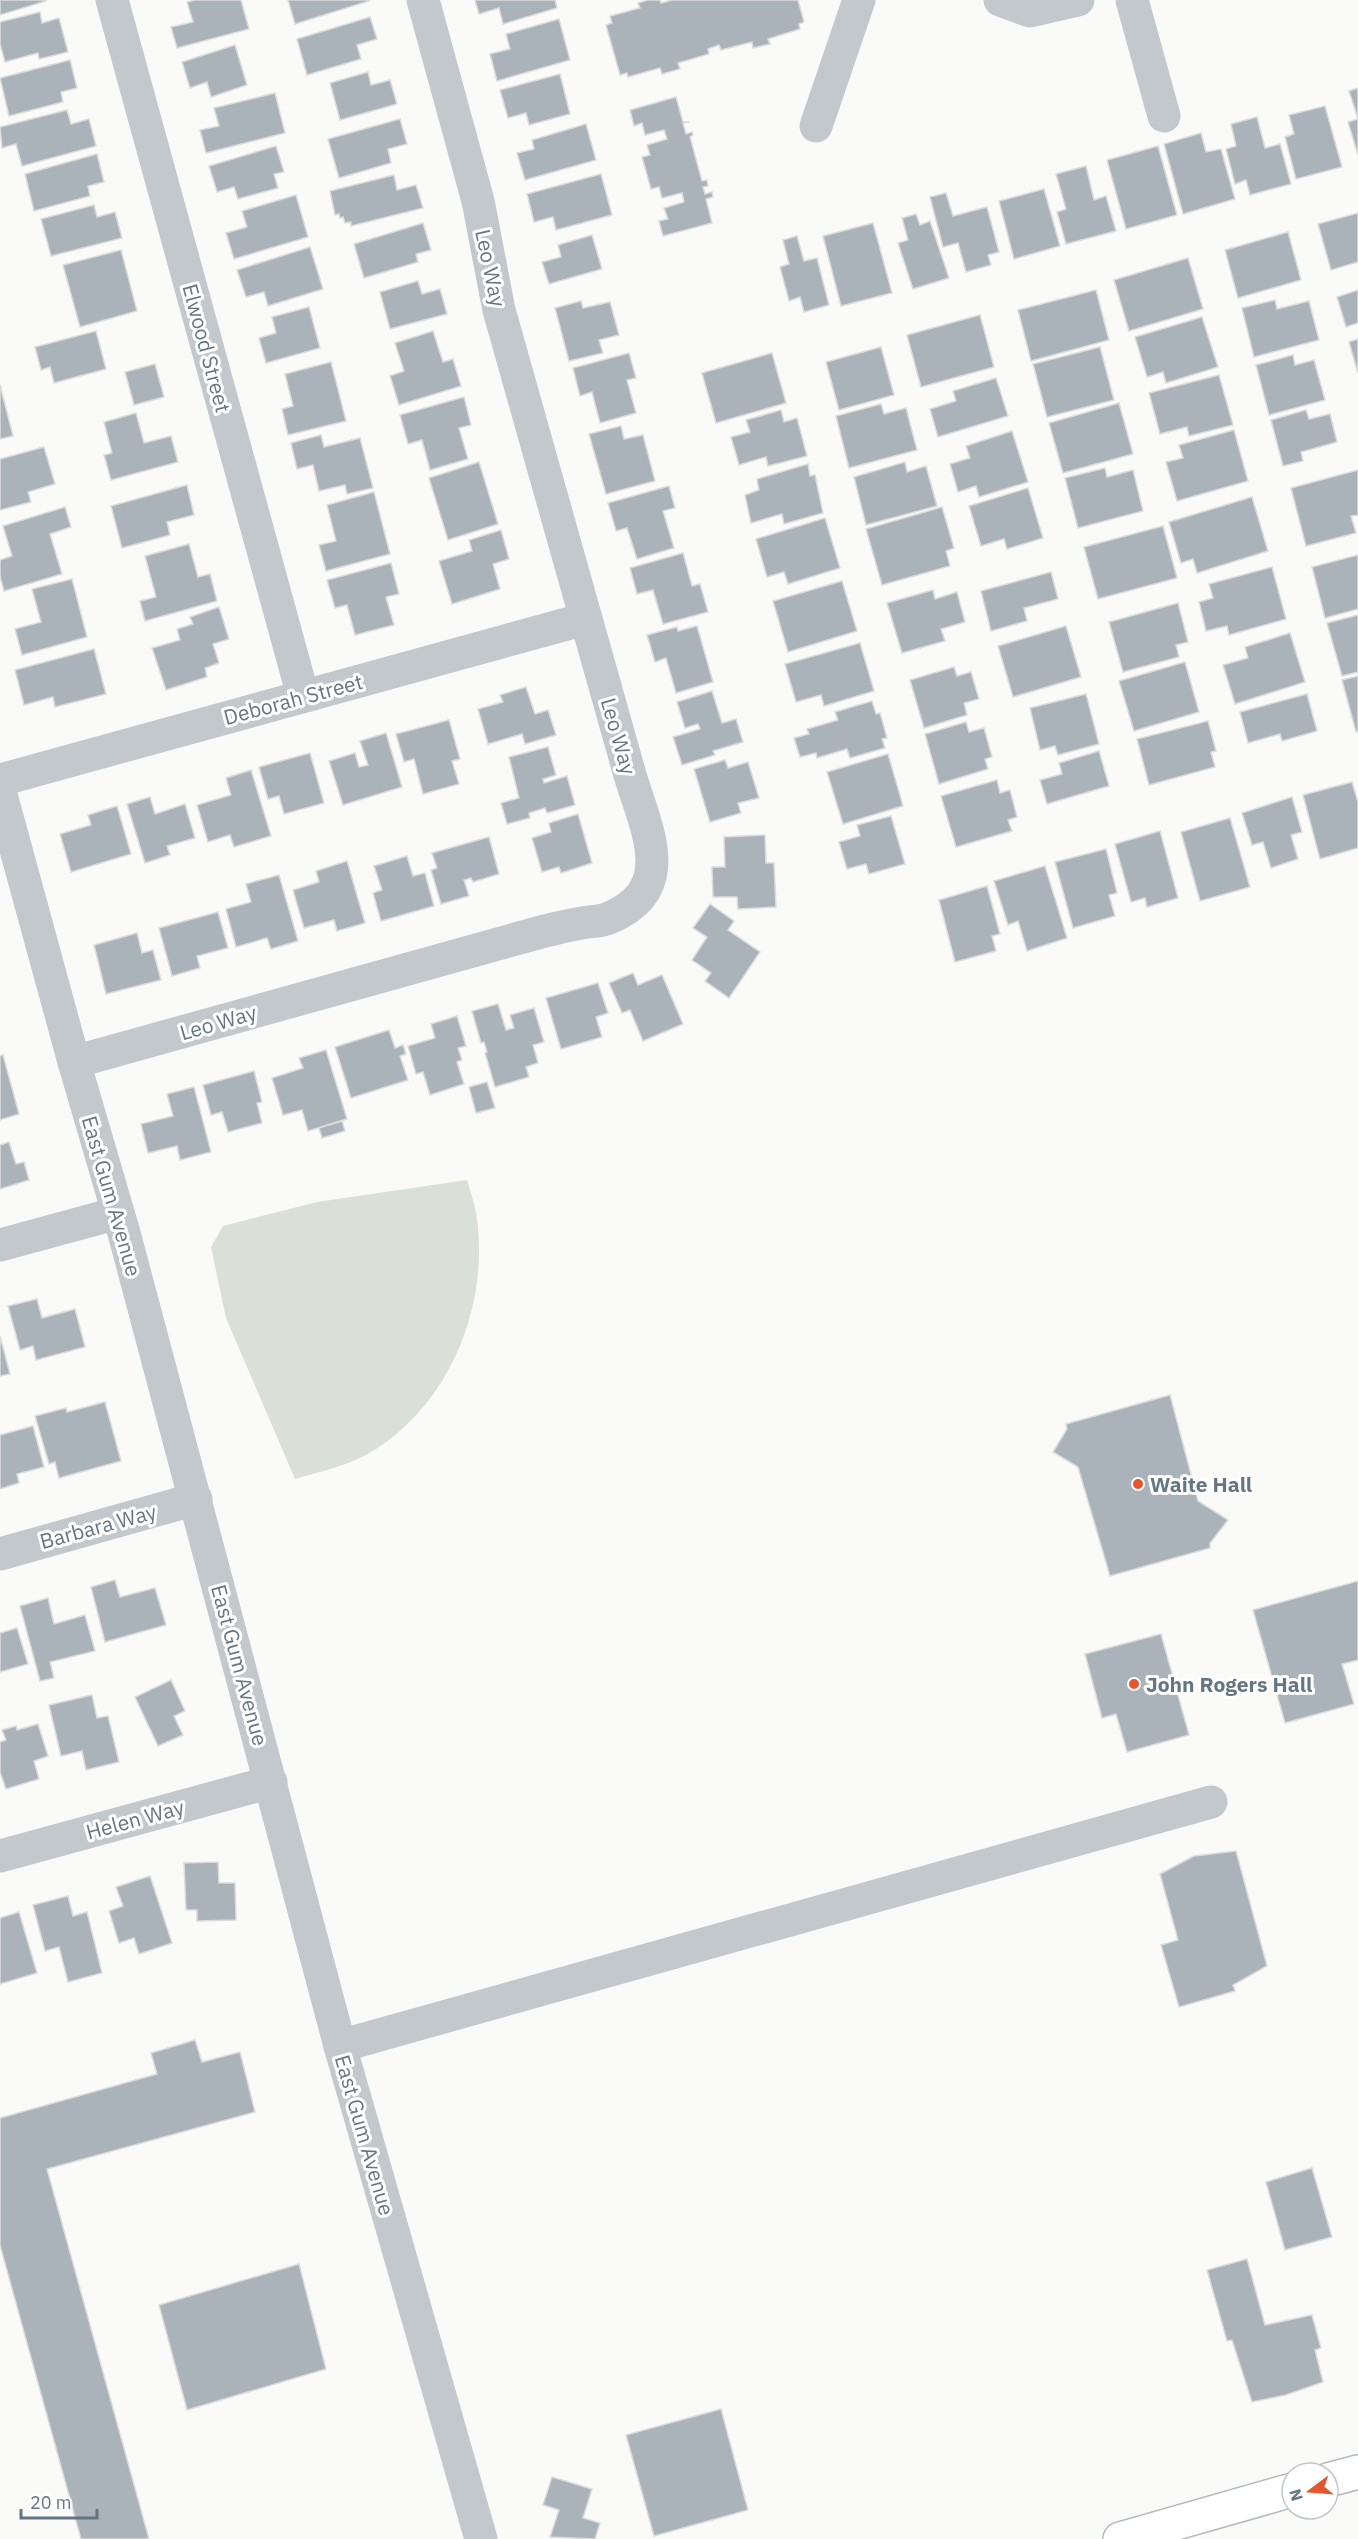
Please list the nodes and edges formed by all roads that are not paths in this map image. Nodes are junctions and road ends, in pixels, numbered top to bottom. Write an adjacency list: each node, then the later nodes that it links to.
1 (112, 0): 10 (street, Elwood Street)
2 (423, 0): 9 (street, Leo Way)
3 (859, 0): 8 (street)
4 (1000, 0): 5 (street)
5 (1078, 0)
6 (1132, 0): 7 (street)
7 (1164, 116)
8 (816, 126)
9 (585, 619): 10 (street, Deborah Street); 13 (street, Leo Way)
10 (303, 696): 11 (street, Deborah Street)
11 (0, 780)
12 (0, 791): 13 (street, East Gum Avenue)
13 (74, 1062): 14 (street, East Gum Avenue)
14 (118, 1214): 15 (street); 16 (street, East Gum Avenue)
15 (0, 1245)
16 (196, 1499): 17 (street, Barbara Way); 18 (street, East Gum Avenue)
17 (0, 1554)
18 (270, 1782): 20 (street, Helen Way); 21 (street, East Gum Avenue)
19 (1211, 1802): 21 (street)
20 (0, 1856)
21 (340, 2046): 25 (street, East Gum Avenue)
22 (1358, 2472): 23 (main road)
23 (1340, 2477)
24 (1280, 2493): 26 (main road)
25 (481, 2539)
26 (1120, 2539)

